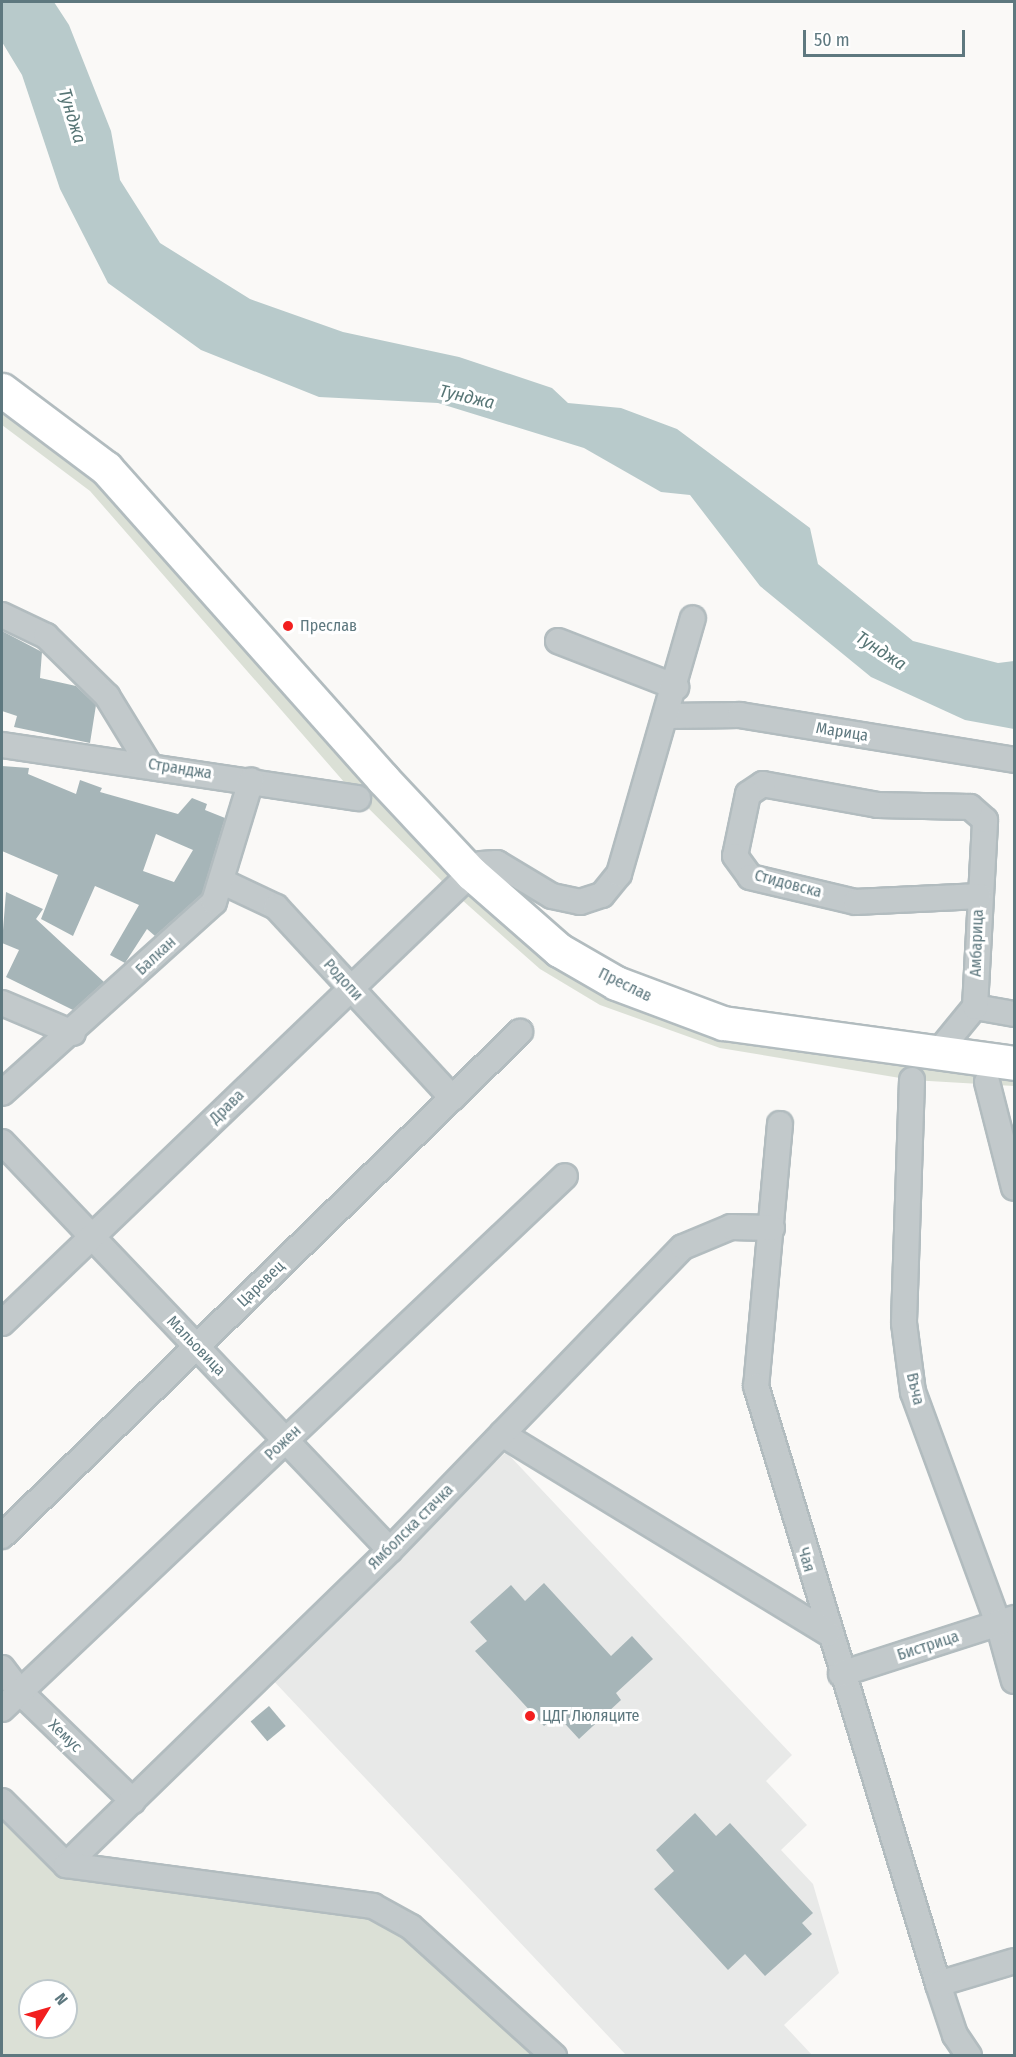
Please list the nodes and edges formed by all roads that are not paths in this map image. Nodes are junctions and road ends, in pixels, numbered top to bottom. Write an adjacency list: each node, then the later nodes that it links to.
1 (2, 390): 14 (main road, Преслав)
2 (2, 615): 9 (street)
3 (693, 618): 5 (street)
4 (558, 641): 5 (street)
5 (676, 687): 6 (street)
6 (668, 716): 8 (street, Марица); 14 (street)
7 (2, 745): 9 (street, Странджа)
8 (1014, 760)
9 (148, 764): 10 (street, Странджа)
10 (252, 781): 11 (street, Странджа); 13 (street, Балкан)
11 (358, 798)
12 (985, 820): 15 (street, Амбарица); 15 (street, Стидовска)
13 (221, 881): 16 (street, Родопи); 21 (street, Балкан)
14 (461, 882): 16 (street, Драва); 22 (main road, Преслав)
15 (979, 896): 18 (street, Амбарица)
16 (350, 988): 27 (street, Родопи); 33 (street, Драва)
17 (2, 1003): 21 (street)
18 (975, 1007): 19 (street); 22 (street)
19 (1014, 1014)
20 (520, 1032): 27 (street, Царевец)
21 (73, 1033): 26 (street, Балкан)
22 (938, 1052): 23 (main road, Преслав)
23 (1014, 1063)
24 (912, 1080): 40 (street, Въча)
25 (987, 1082): 31 (street)
26 (2, 1093)
27 (452, 1098): 35 (street, Царевец)
28 (780, 1124): 32 (street, Чая)
29 (2, 1142): 33 (street, Мальовица)
30 (565, 1176): 37 (street, Рожен)
31 (1014, 1188)
32 (772, 1228): 36 (street, Ямболска стачка); 41 (street, Чая)
33 (91, 1236): 34 (street, Драва); 35 (street, Мальовица)
34 (2, 1323)
35 (196, 1347): 37 (street, Мальовица); 38 (street, Царевец)
36 (502, 1434): 39 (street, Ямболска стачка); 41 (street)
37 (285, 1441): 39 (street, Мальовица); 45 (street, Рожен)
38 (2, 1536)
39 (390, 1550): 48 (street, Ямболска стачка)
40 (1006, 1620): 43 (street, Бистрица); 44 (street, Въча)
41 (828, 1633): 43 (street, Чая)
42 (2, 1668): 45 (street, Хемус)
43 (841, 1674): 51 (street, Чая)
44 (1014, 1681)
45 (20, 1692): 46 (street, Рожен); 48 (street, Хемус)
46 (2, 1709)
47 (2, 1801): 49 (street)
48 (133, 1801): 49 (street, Ямболска стачка)
49 (66, 1865): 52 (street)
50 (1014, 1961): 51 (street)
51 (938, 1984): 53 (street, Чая)
52 (555, 2055)
53 (969, 2055)

